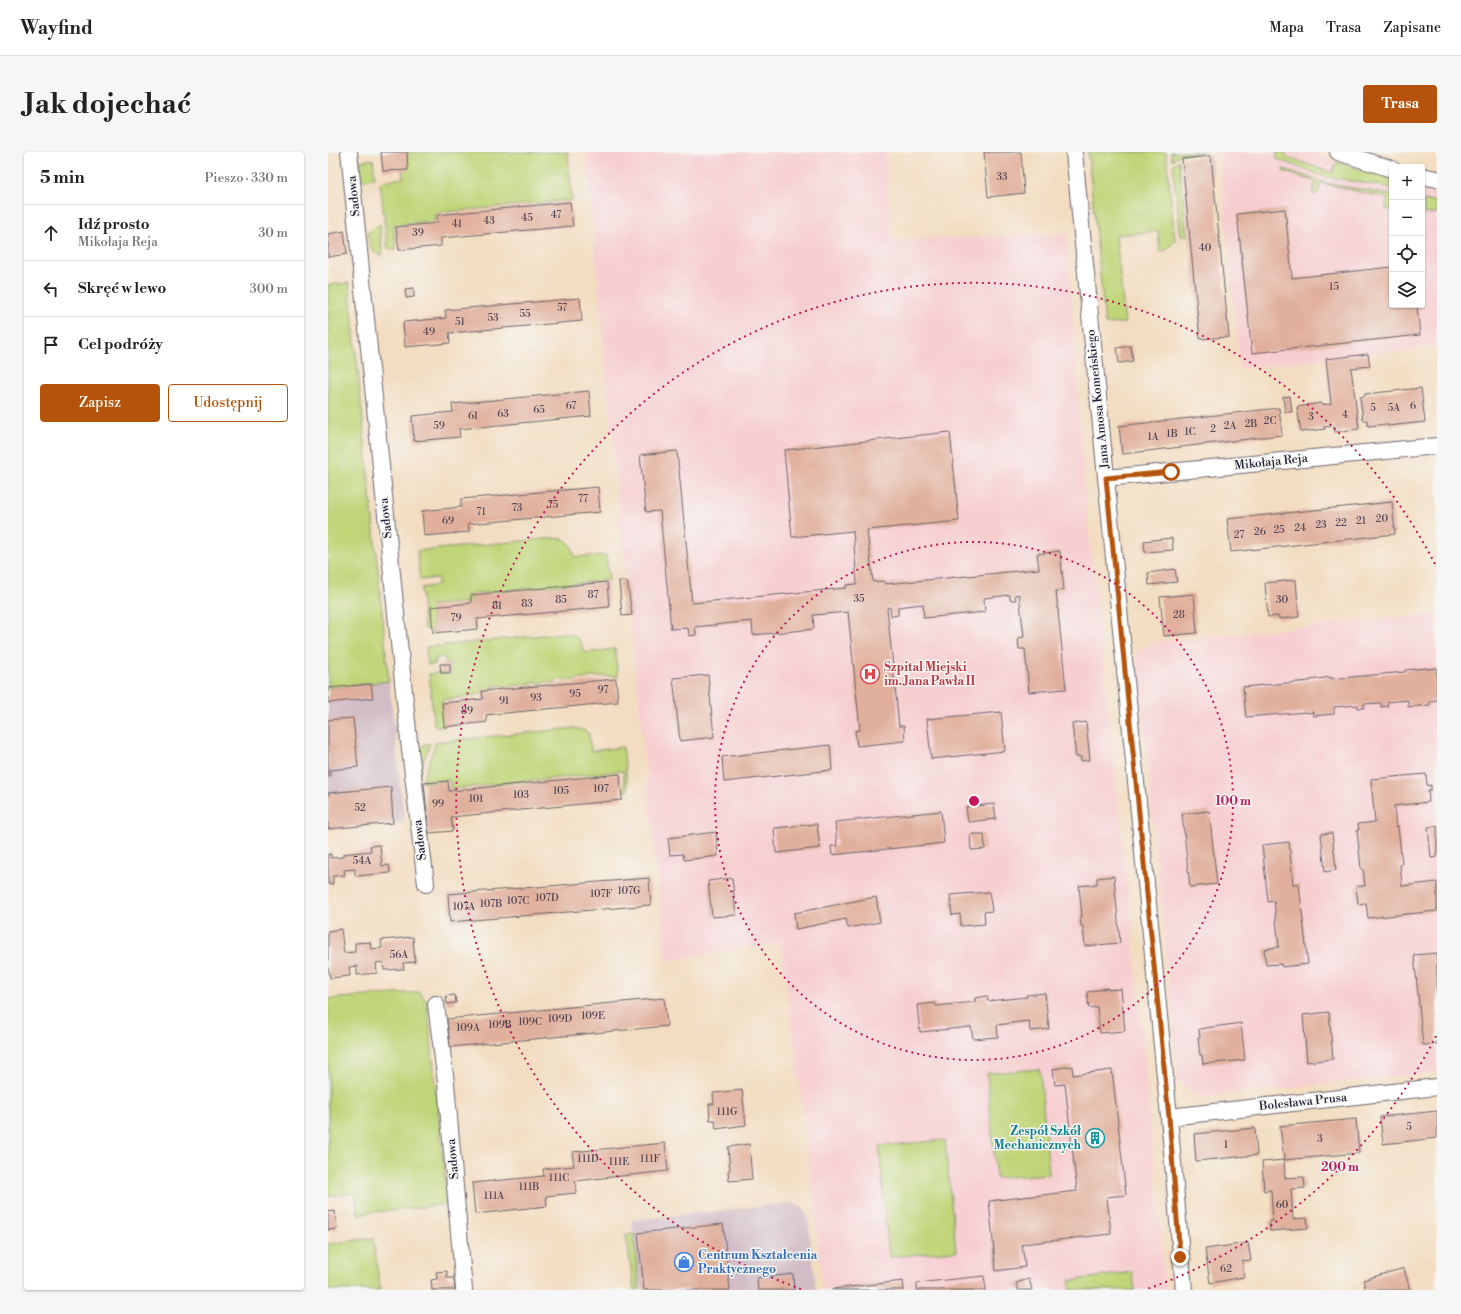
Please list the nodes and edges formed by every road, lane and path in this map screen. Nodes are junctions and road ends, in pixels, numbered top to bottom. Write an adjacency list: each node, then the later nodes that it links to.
1 (349, 152): 9 (street, Sadowa)
2 (1074, 152): 8 (street, Jana Amosa Komeńskiego)
3 (1338, 152): 4 (street)
4 (1389, 168)
5 (1425, 177): 6 (street)
6 (1437, 179)
7 (1437, 446): 8 (street, Mikołaja Reja)
8 (1106, 478): 12 (street, Jana Amosa Komeńskiego)
9 (426, 884)
10 (436, 1004): 13 (street, Sadowa)
11 (1437, 1087): 12 (street, Bolesława Prusa)
12 (1169, 1117): 14 (street, Jana Amosa Komeńskiego)
13 (464, 1290)
14 (1184, 1290)

